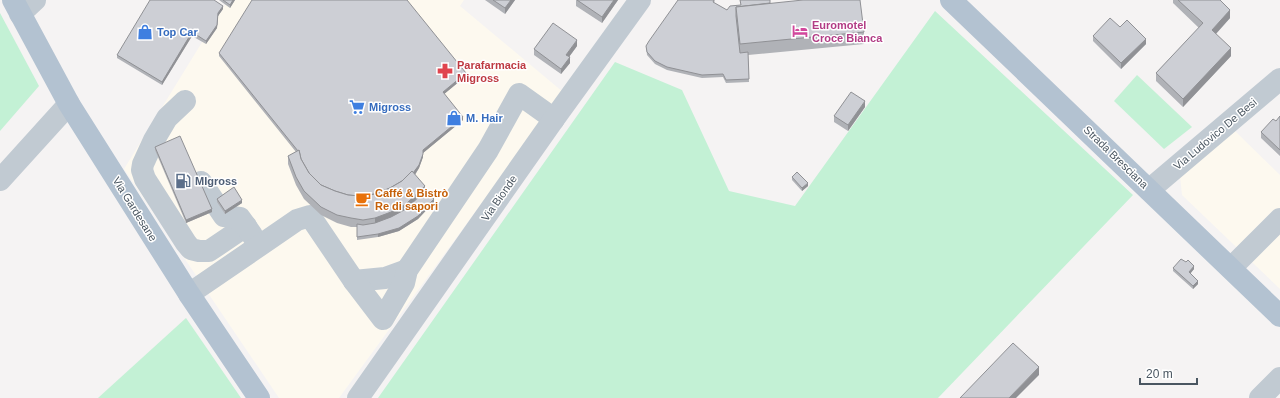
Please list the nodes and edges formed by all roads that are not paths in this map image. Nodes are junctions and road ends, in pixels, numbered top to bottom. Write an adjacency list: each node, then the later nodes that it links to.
1 (640, 0): 7 (street, Via Bionde)
2 (951, 0): 11 (main road, Strada Bresciana)
3 (23, 5): 6 (main road, Via Gardesane)
4 (1280, 79): 11 (street, Via Ludovico De Besi)
5 (186, 101): 8 (street)
6 (68, 104): 9 (street); 19 (main road, Via Gardesane)
7 (554, 119): 17 (street); 23 (street, Via Bionde)
8 (150, 150): 12 (street); 13 (street)
9 (0, 180)
10 (199, 183): 13 (street)
11 (1150, 190): 16 (main road, Strada Bresciana)
12 (174, 194)
13 (246, 226): 15 (street)
14 (1276, 231): 16 (street)
15 (260, 246): 18 (street); 19 (street)
16 (1231, 268): 20 (main road, Strada Bresciana)
17 (407, 270): 18 (street); 18 (street)
18 (354, 281)
19 (189, 294): 22 (main road, Via Gardesane)
20 (1280, 316)
21 (1280, 378): 24 (street)
22 (259, 398)
23 (358, 398)
24 (1260, 398)

